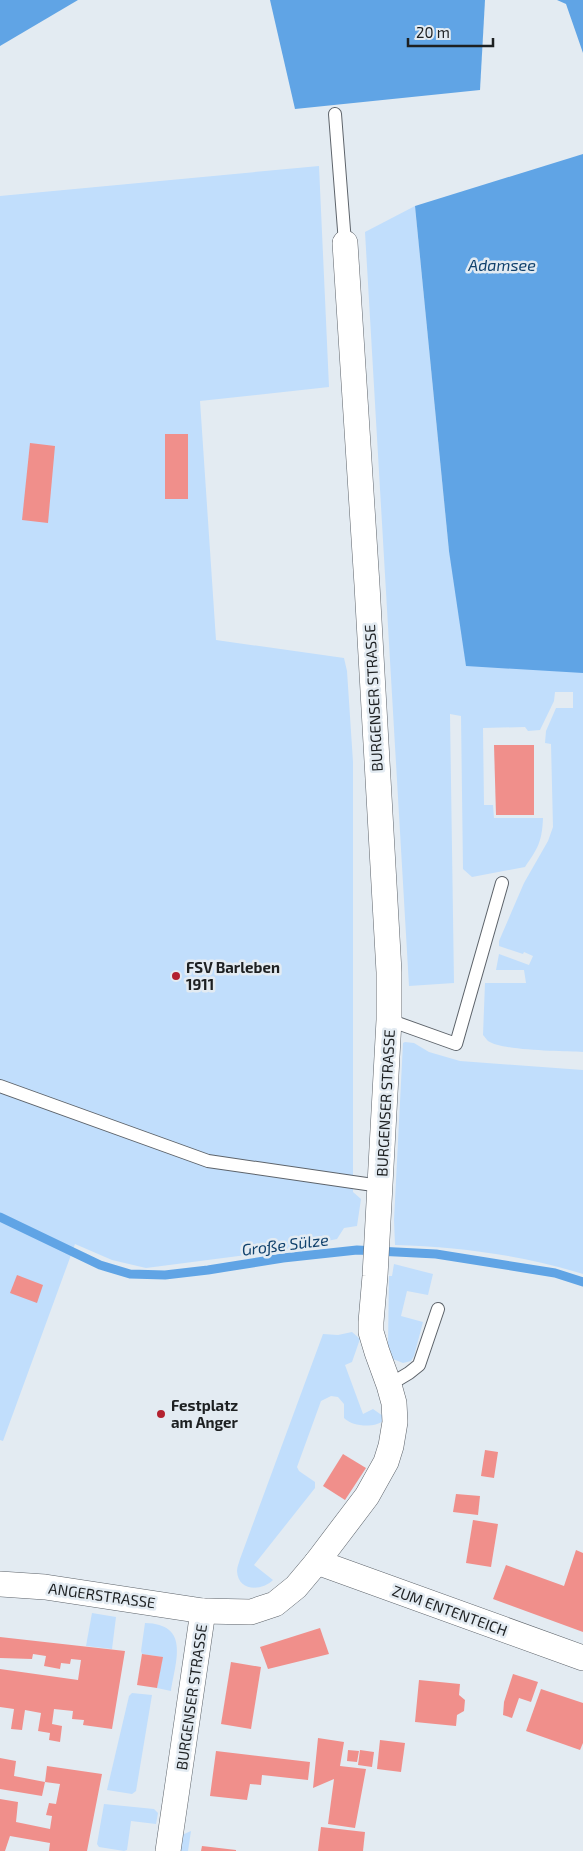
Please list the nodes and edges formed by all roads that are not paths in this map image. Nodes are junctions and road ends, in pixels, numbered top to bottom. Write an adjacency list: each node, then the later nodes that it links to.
1 (335, 114): 2 (lane)
2 (345, 243): 4 (street, BURGENSER STRASSE)
3 (502, 883): 4 (lane)
4 (390, 1020): 6 (street, BURGENSER STRASSE)
5 (0, 1086): 6 (lane)
6 (380, 1186): 8 (street, BURGENSER STRASSE)
7 (438, 1309): 8 (lane)
8 (389, 1385): 9 (street, BURGENSER STRASSE)
9 (317, 1562): 11 (street, BURGENSER STRASSE); 12 (street, ZUM ENTENTEICH)
10 (0, 1584): 11 (street, ANGERSTRASSE)
11 (203, 1611): 13 (street, BURGENSER STRASSE)
12 (583, 1658)
13 (168, 1851)

